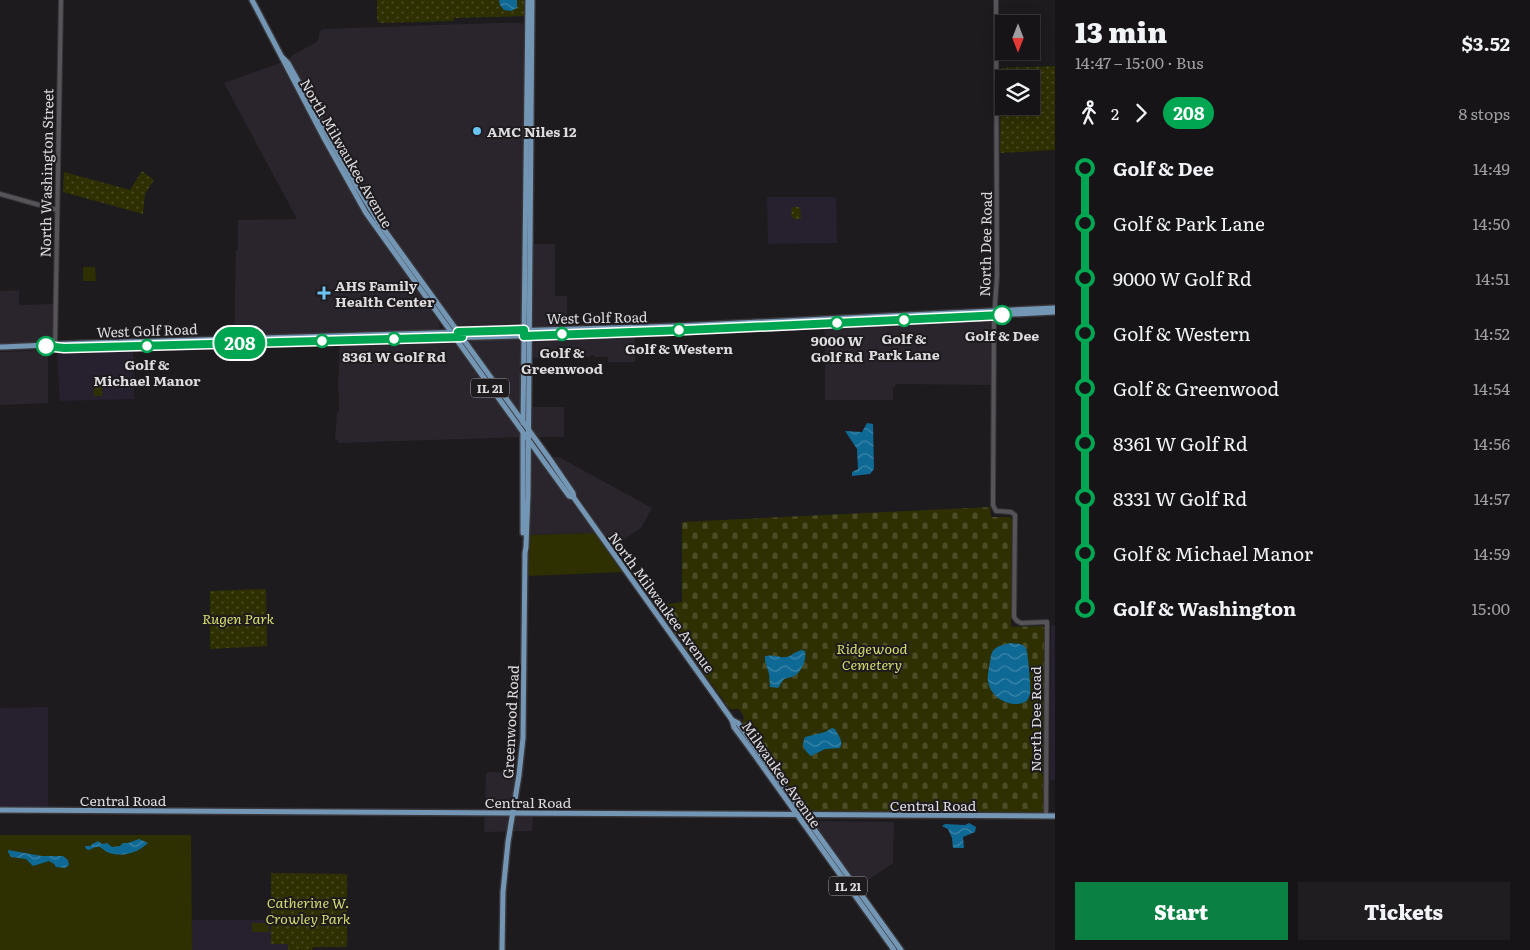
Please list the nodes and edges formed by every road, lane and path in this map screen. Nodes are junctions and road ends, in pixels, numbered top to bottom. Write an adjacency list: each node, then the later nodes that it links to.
1 (61, 0): 8 (street, North Washington Street)
2 (252, 0): 6 (main road, North Milwaukee Avenue / IL 21)
3 (528, 0): 14 (main road)
4 (532, 0): 12 (main road)
5 (996, 0): 11 (street, North Dee Road)
6 (283, 58): 13 (main road, North Milwaukee Avenue / IL 21); 19 (main road, North Milwaukee Avenue / IL 21)
7 (0, 194): 8 (street)
8 (57, 210): 24 (street, North Washington Street)
9 (1055, 308): 11 (main road, West Golf Road)
10 (1055, 312): 11 (main road, West Golf Road)
11 (995, 313): 15 (main road, West Golf Road); 21 (main road, West Golf Road); 41 (street, North Dee Road)
12 (528, 315): 15 (main road); 20 (main road)
13 (440, 317): 17 (main road); 18 (main road, North Milwaukee Avenue / IL 21)
14 (524, 322): 16 (main road); 20 (main road)
15 (544, 329): 20 (main road, West Golf Road)
16 (514, 330): 19 (main road, West Golf Road); 20 (main road, West Golf Road)
17 (437, 332): 18 (main road, West Golf Road); 24 (main road, West Golf Road)
18 (450, 332): 19 (main road, West Golf Road); 22 (main road, North Milwaukee Avenue / IL 21)
19 (458, 332): 23 (main road, North Milwaukee Avenue / IL 21)
20 (526, 332): 21 (main road, West Golf Road); 23 (main road, West Golf Road); 26 (main road); 27 (main road)
21 (538, 335): 26 (main road)
22 (454, 337): 23 (main road, West Golf Road); 24 (main road, West Golf Road); 30 (main road, North Milwaukee Avenue / IL 21)
23 (462, 337): 28 (main road, North Milwaukee Avenue / IL 21)
24 (54, 346): 25 (main road)
25 (0, 347)
26 (528, 347): 30 (main road)
27 (523, 407): 28 (main road); 29 (main road)
28 (516, 412): 29 (main road, North Milwaukee Avenue / IL 21)
29 (523, 423): 30 (main road, North Milwaukee Avenue / IL 21)
30 (526, 431): 31 (main road, North Milwaukee Avenue / IL 21); 34 (main road, North Milwaukee Avenue / IL 21); 35 (main road)
31 (528, 440): 32 (main road, North Milwaukee Avenue / IL 21); 33 (main road)
32 (536, 450): 33 (main road); 34 (main road, North Milwaukee Avenue / IL 21)
33 (528, 456): 35 (main road)
34 (574, 497): 36 (main road, North Milwaukee Avenue)
35 (525, 554): 38 (main road, Greenwood Road)
36 (732, 720): 39 (main road, Milwaukee Avenue / IL 21); 40 (main road, Milwaukee Avenue / IL 21)
37 (0, 810): 38 (main road, Central Road)
38 (513, 813): 39 (main road, Central Road); 45 (main road, Greenwood Road)
39 (797, 815): 40 (main road, Central Road); 43 (main road, Milwaukee Avenue / IL 21)
40 (804, 815): 41 (main road, Central Road); 44 (main road, Milwaukee Avenue / IL 21)
41 (1046, 816): 42 (main road, Central Road)
42 (1055, 816)
43 (825, 855): 44 (main road); 46 (main road, Milwaukee Avenue / IL 21)
44 (843, 871): 47 (main road, Milwaukee Avenue / IL 21)
45 (502, 950)
46 (894, 950)
47 (901, 950)

